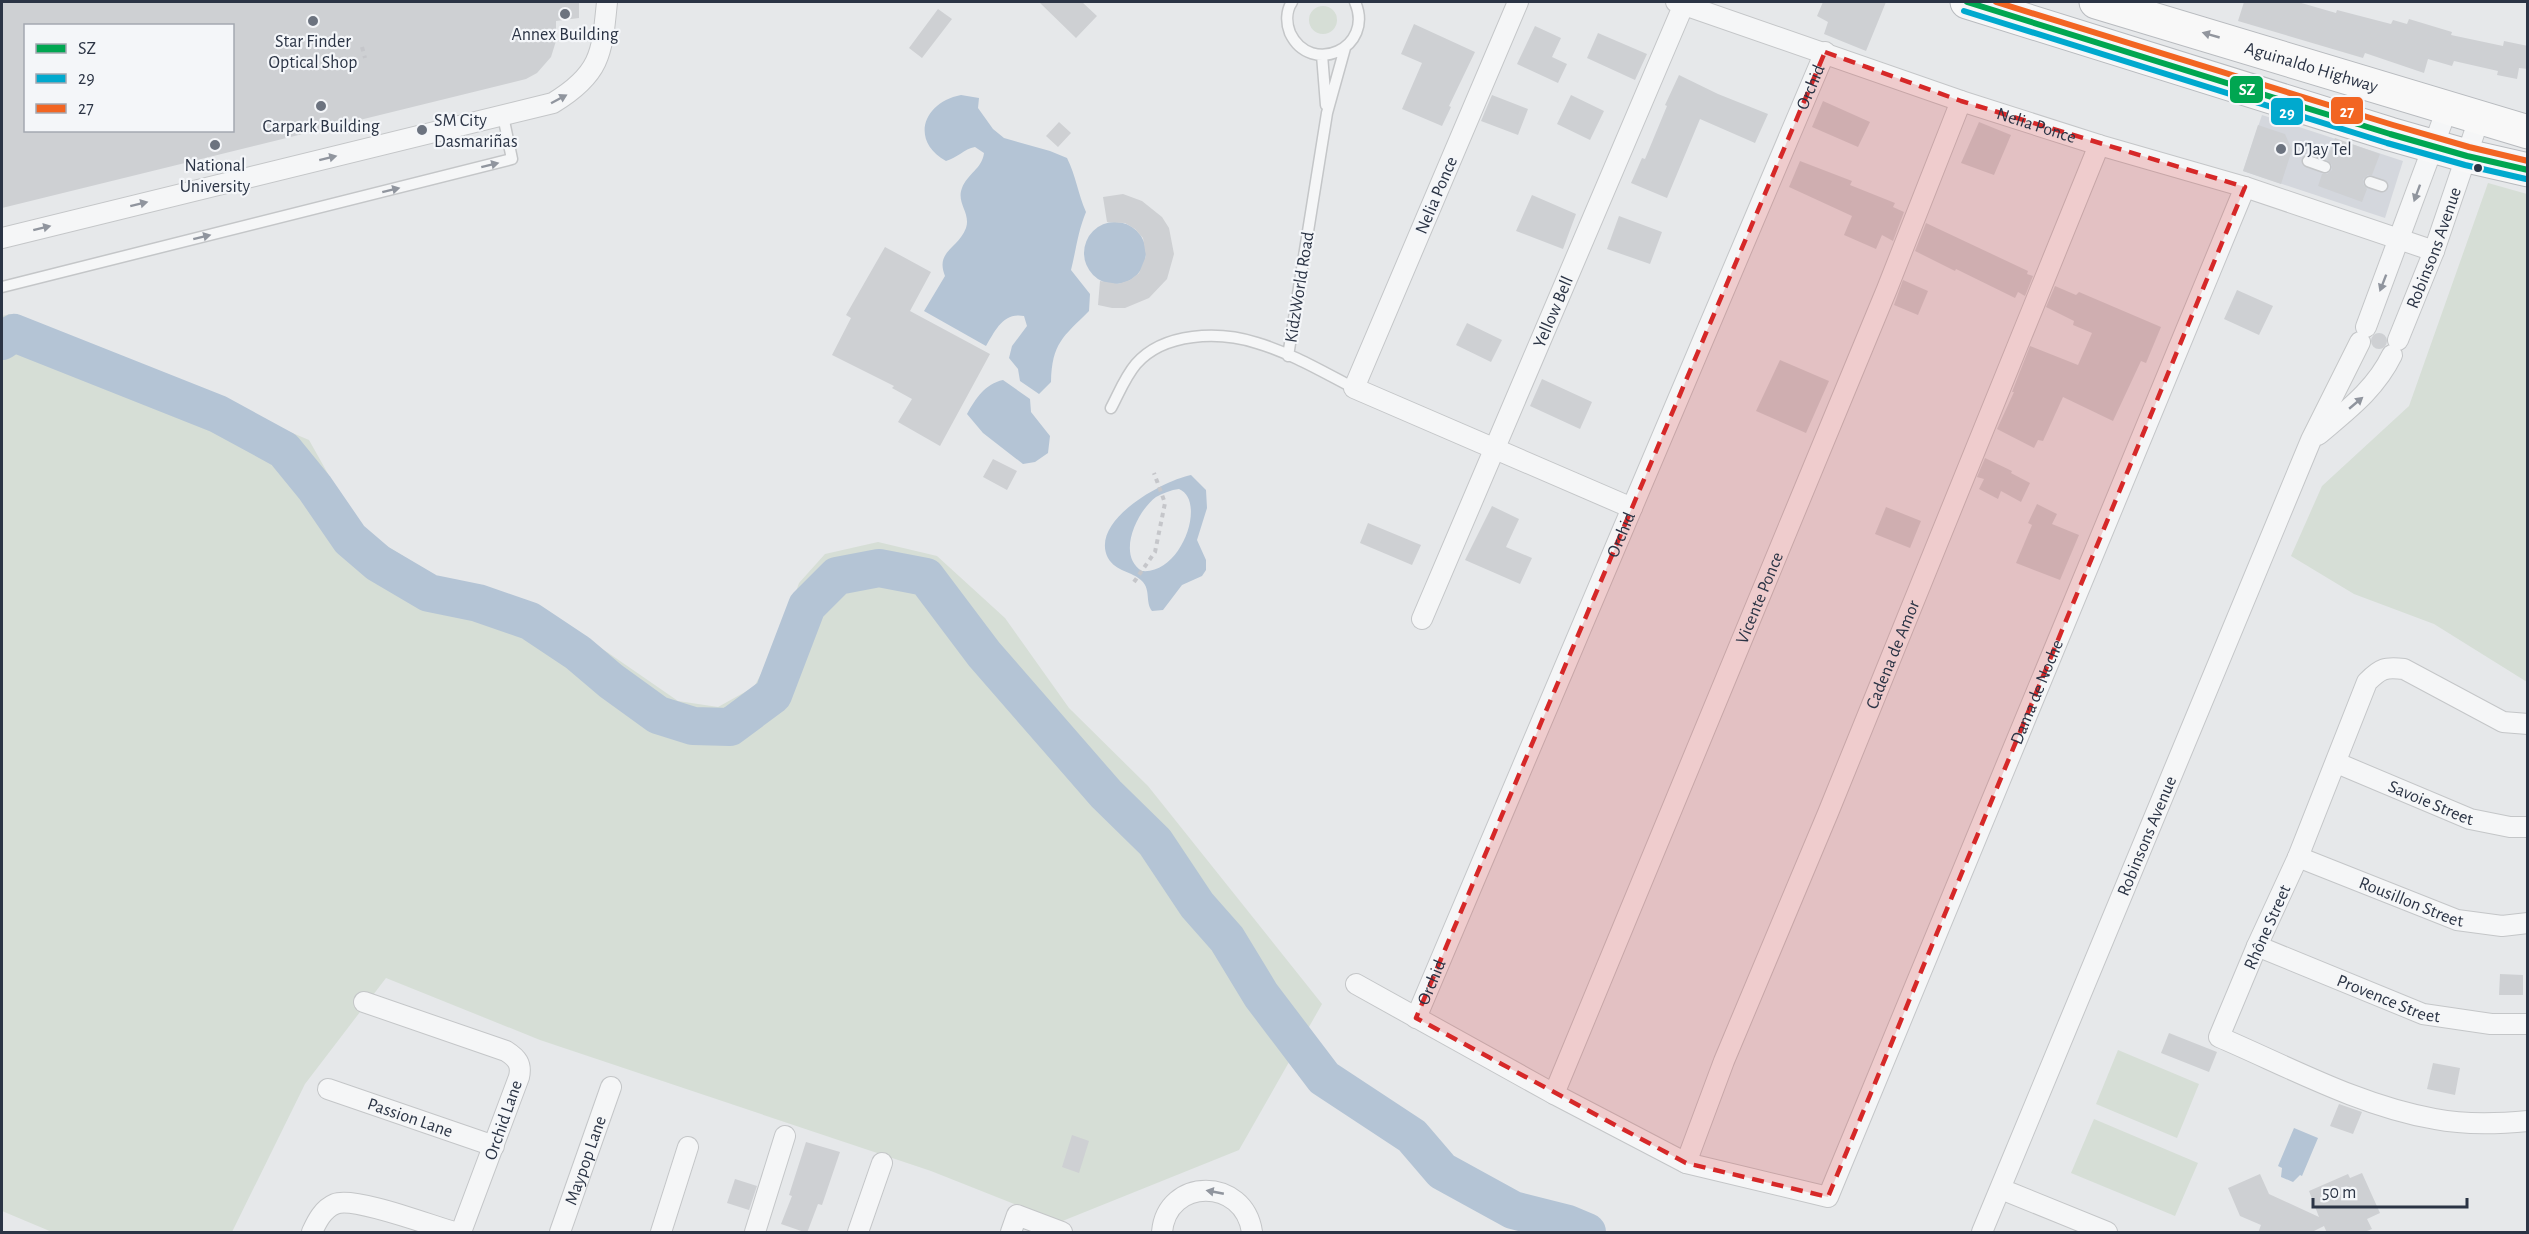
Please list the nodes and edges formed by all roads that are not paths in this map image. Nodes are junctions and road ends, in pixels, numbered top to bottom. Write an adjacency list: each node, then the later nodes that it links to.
1 (606, 2): 14 (street, one-way to 1)
2 (1292, 2): 10 (lane)
3 (1357, 2): 8 (lane, KidzWorld Road)
4 (1518, 2): 31 (street, Nelia Ponce)
5 (1967, 2): 18 (highway)
6 (2096, 2): 12 (highway, Aguinaldo Highway, one-way to 6)
7 (1681, 3): 9 (street, Nelia Ponce); 34 (street, Yellow Bell)
8 (1345, 48): 10 (lane); 13 (lane, KidzWorld Road)
9 (1825, 52): 11 (street, Nelia Ponce); 35 (street, Orchid)
10 (1322, 55): 13 (lane, KidzWorld Road)
11 (1961, 101): 17 (street, Nelia Ponce); 49 (street, Vicente Ponce)
12 (2447, 109): 15 (highway, Aguinaldo Highway); 18 (street, Robinsons Avenue)
13 (1327, 113): 30 (lane, KidzWorld Road)
14 (503, 116): 26 (street, one-way to 14); 29 (lane, one-way to 14)
15 (2479, 119): 16 (highway, Aguinaldo Highway); 19 (street, Robinsons Avenue)
16 (2528, 132)
17 (2099, 145): 25 (street, Nelia Ponce); 55 (street, Cadena de Amor)
18 (2433, 146): 19 (highway); 27 (street, Robinsons Avenue, one-way to 27)
19 (2467, 156): 22 (highway); 28 (street, Robinsons Avenue)
20 (2308, 161): 21 (lane)
21 (2325, 167)
22 (2528, 170)
23 (2370, 182): 24 (lane)
24 (2382, 186)
25 (2245, 187): 27 (street, Nelia Ponce); 55 (street, Dama de Noche)
26 (2, 238)
27 (2400, 239): 28 (street, Nelia Ponce); 33 (street, Robinsons Avenue, one-way to 33)
28 (2434, 251): 33 (street, Robinsons Avenue, one-way to 28)
29 (2, 287)
30 (1288, 356): 31 (lane); 32 (lane, KidzWorld Road)
31 (1354, 388): 34 (street)
32 (1112, 408)
33 (2311, 440): 56 (street, Robinsons Avenue)
34 (1495, 449): 35 (street); 36 (street, Yellow Bell)
35 (1632, 508): 45 (street, Orchid)
36 (1422, 619)
37 (2528, 724): 38 (street, Rhône Street)
38 (2337, 763): 39 (street, Savoie Street); 40 (street, Rhône Street)
39 (2528, 827)
40 (2298, 857): 41 (street, Rousillon Street); 42 (street, Rhône Street)
41 (2528, 923)
42 (2257, 946): 46 (street, Provence Street); 50 (street, Rhône Street)
43 (1356, 984): 45 (street)
44 (364, 1002): 52 (street, Orchid Lane)
45 (1416, 1018): 49 (street)
46 (2528, 1024)
47 (611, 1087): 62 (street, Maypop Lane)
48 (328, 1089): 52 (street, Passion Lane)
49 (1554, 1094): 55 (street)
50 (2528, 1121)
51 (785, 1136): 64 (street)
52 (494, 1146): 61 (street, Orchid Lane)
53 (688, 1147): 63 (street)
54 (882, 1163): 65 (street)
55 (1686, 1163)
56 (2001, 1189): 69 (street, Robinsons Avenue); 70 (street)
57 (1014, 1224): 66 (street)
58 (1251, 1226): 67 (street, one-way to 67); 68 (street)
59 (312, 1233): 60 (street)
60 (454, 1233)
61 (461, 1233)
62 (560, 1233)
63 (661, 1233)
64 (755, 1233)
65 (858, 1233)
66 (1062, 1233)
67 (1162, 1233)
68 (1269, 1233)
69 (1982, 1233)
70 (2107, 1233)

